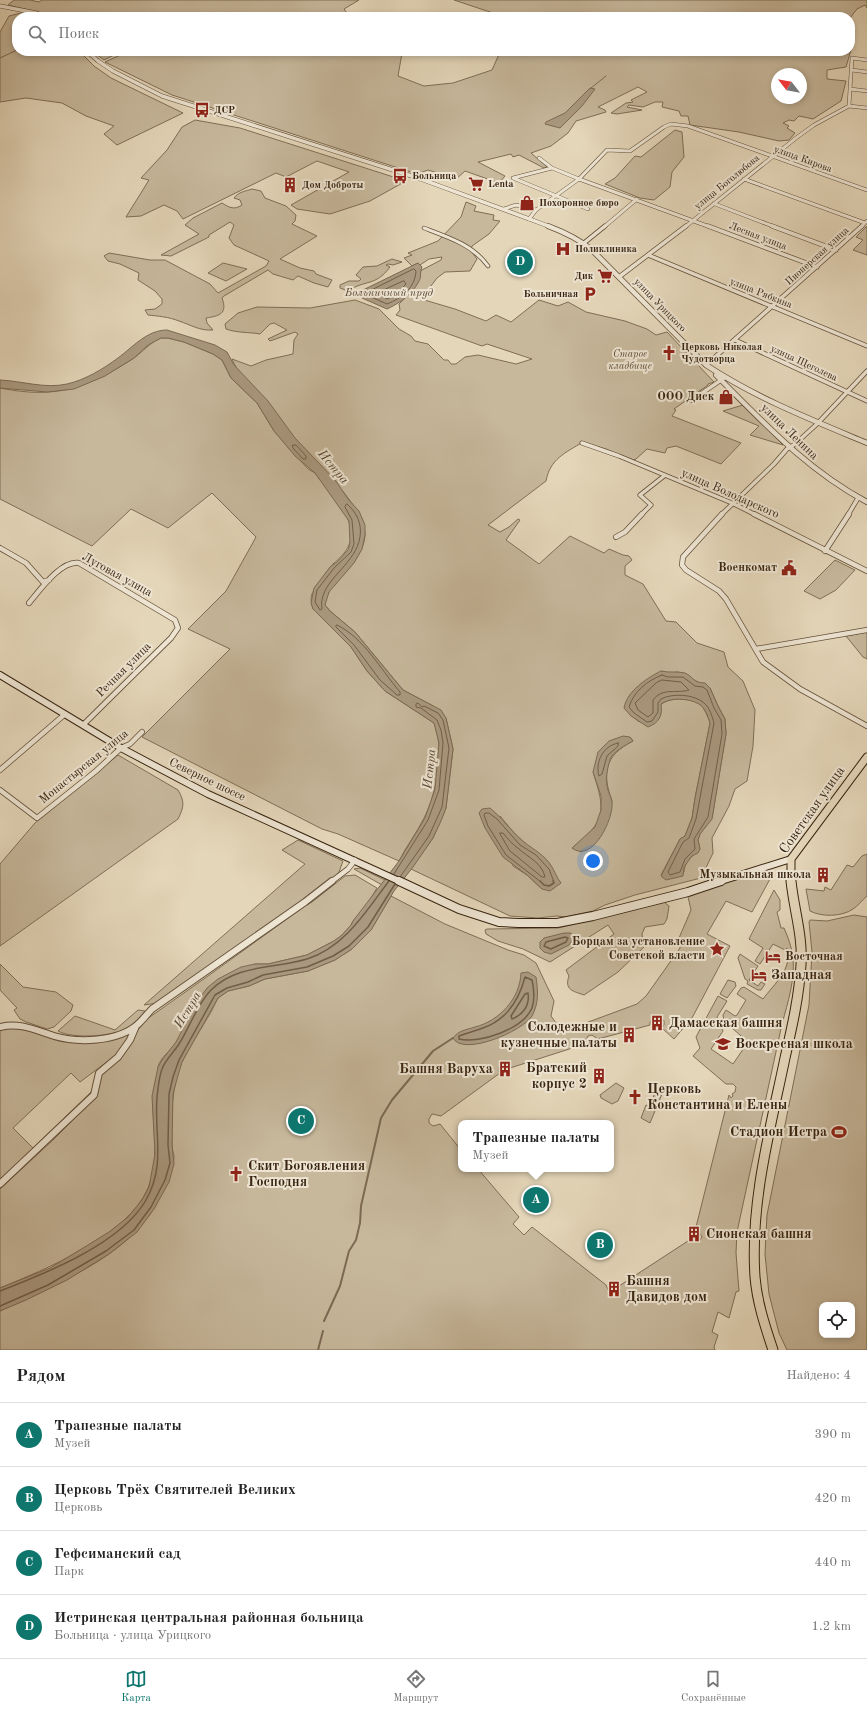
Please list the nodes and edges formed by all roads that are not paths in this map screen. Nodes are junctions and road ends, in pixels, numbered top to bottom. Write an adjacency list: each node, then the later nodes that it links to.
1 (0, 6): 2 (street)
2 (31, 12)
3 (92, 56): 20 (street, улица Урицкого)
4 (867, 60): 5 (street)
5 (852, 70): 6 (street); 7 (street)
6 (867, 72)
7 (850, 89): 8 (street); 9 (street)
8 (867, 91)
9 (849, 106): 10 (street); 11 (street, улица Боголюбова)
10 (867, 108)
11 (772, 156): 14 (street, улица Кирова); 15 (street, улица Боголюбова); 16 (street, улица Кирова)
12 (539, 158): 13 (street, Лесная улица)
13 (552, 168): 14 (street, Лесная улица); 17 (street)
14 (579, 179): 17 (street, улица Кирова); 18 (street, Лесная улица)
15 (744, 179): 19 (street, улица Боголюбова); 25 (street)
16 (867, 190)
17 (557, 197): 21 (street); 22 (street, улица Кирова)
18 (637, 199): 24 (street, Лесная улица); 27 (street)
19 (714, 204): 24 (street, улица Боголюбова); 28 (street)
20 (504, 209): 22 (street); 23 (street, улица Урицкого)
21 (588, 209)
22 (536, 210): 23 (street)
23 (529, 219): 27 (street, улица Урицкого)
24 (693, 220): 29 (street, улица Боголюбова); 31 (street, Лесная улица)
25 (866, 222): 28 (street, Пионерская улица)
26 (424, 228): 30 (street)
27 (584, 243): 32 (street, улица Урицкого)
28 (836, 250): 31 (street, Пионерская улица)
29 (648, 255): 32 (street, улица Боголюбова); 33 (street, улица Рябкина)
30 (488, 266)
31 (817, 267): 33 (street, Пионерская улица)
32 (619, 277): 36 (street, улица Урицкого)
33 (774, 306): 34 (street, Пионерская улица); 35 (street, улица Рябкина)
34 (735, 340): 36 (street, Пионерская улица); 41 (street, улица Щеголева)
35 (867, 346)
36 (706, 365): 38 (street, улица Урицкого)
37 (867, 371): 41 (street)
38 (722, 379): 39 (street, улица Урицкого); 40 (street, улица Ленина); 42 (street)
39 (738, 386): 40 (street); 44 (street, улица Урицкого)
40 (729, 387): 47 (street, улица Ленина)
41 (847, 392): 43 (street, улица Щеголева); 44 (street)
42 (692, 400)
43 (867, 401)
44 (819, 422): 46 (street, улица Урицкого); 47 (street)
45 (582, 443): 48 (street, улица Володарского)
46 (867, 443)
47 (790, 448): 49 (street, улица Ленина); 51 (street)
48 (664, 476): 51 (street, улица Володарского); 52 (street)
49 (858, 498): 50 (street, улица Ленина); 54 (street)
50 (867, 502)
51 (732, 503): 54 (street, улица Володарского); 60 (street)
52 (616, 537)
53 (0, 548): 56 (street)
54 (825, 551): 55 (street, улица Володарского)
55 (867, 571)
56 (48, 580): 57 (street, Луговая улица); 58 (street, Луговая улица)
57 (29, 603)
58 (178, 628): 63 (street, Речная улица)
59 (867, 630): 60 (street)
60 (756, 649): 64 (street)
61 (0, 675): 62 (main road, Северное шоссе)
62 (64, 715): 63 (main road, Северное шоссе); 68 (street)
63 (83, 726): 66 (main road, Северное шоссе)
64 (867, 726)
65 (142, 732): 66 (street, Монастырская улица)
66 (121, 748): 69 (street, Монастырская улица); 71 (main road, Северное шоссе)
67 (867, 757): 70 (main road, Советская улица)
68 (0, 770)
69 (0, 790)
70 (791, 859): 71 (main road, Северное шоссе); 75 (main road, Советская улица)
71 (354, 860): 72 (street)
72 (136, 1026): 73 (street); 74 (street)
73 (0, 1027)
74 (0, 1184)
75 (773, 1350)

